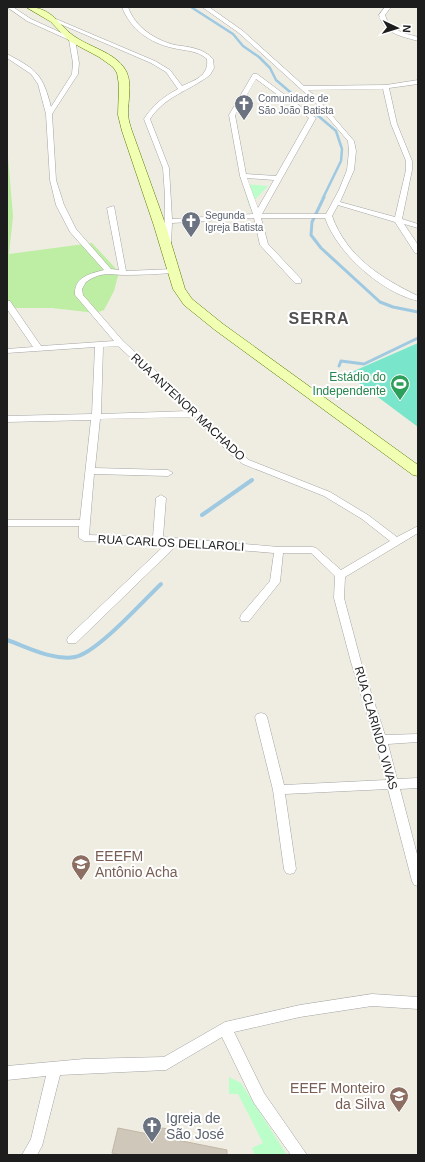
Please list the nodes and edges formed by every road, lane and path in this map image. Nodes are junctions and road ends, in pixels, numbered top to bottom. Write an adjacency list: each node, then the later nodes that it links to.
1 (9, 7): 7 (street)
2 (30, 7): 6 (main road)
3 (125, 7): 13 (street)
4 (205, 7): 12 (street)
5 (388, 7): 8 (street)
6 (54, 20): 7 (main road); 13 (street)
7 (72, 39): 14 (street); 22 (main road)
8 (418, 39)
9 (7, 56): 14 (street)
10 (418, 82): 11 (street)
11 (386, 87): 12 (street); 21 (street)
12 (302, 88): 17 (street)
13 (181, 89): 22 (street)
14 (49, 114): 25 (street)
15 (242, 176): 16 (street); 16 (street); 19 (street)
16 (278, 178): 19 (street)
17 (337, 203): 20 (street); 21 (street)
18 (111, 208): 27 (street)
19 (257, 216): 20 (street); 22 (street); 28 (street)
20 (328, 216): 29 (street)
21 (398, 221): 23 (street); 24 (street)
22 (164, 223): 26 (main road)
23 (418, 226)
24 (418, 251)
25 (110, 271): 27 (street); 31 (street, RUA ANTENOR MACHADO)
26 (173, 271): 27 (street); 39 (main road)
27 (123, 273)
28 (298, 281)
29 (418, 299)
30 (7, 303): 33 (street)
31 (120, 343): 32 (street); 35 (street, RUA ANTENOR MACHADO)
32 (99, 346): 33 (street); 36 (street)
33 (39, 349): 34 (street)
34 (7, 351)
35 (197, 414): 36 (street); 46 (street, RUA ANTENOR MACHADO)
36 (96, 417): 37 (street); 38 (street)
37 (7, 419)
38 (90, 472): 40 (street); 43 (street)
39 (418, 472)
40 (168, 473)
41 (161, 498): 45 (street)
42 (7, 523): 43 (street, RUA CARLOS DELLAROLI)
43 (84, 523): 45 (street, RUA CARLOS DELLAROLI)
44 (418, 529): 46 (street)
45 (158, 540): 47 (street, RUA CARLOS DELLAROLI)
46 (396, 541): 49 (street)
47 (175, 542): 48 (street, RUA CARLOS DELLAROLI); 51 (street)
48 (279, 550): 49 (street, RUA CARLOS DELLAROLI); 50 (street)
49 (340, 575): 54 (street, RUA CLARINDO VIVAS)
50 (246, 618)
51 (72, 640)
52 (261, 718): 57 (street)
53 (418, 738): 54 (street)
54 (381, 740): 56 (street, RUA CLARINDO VIVAS)
55 (418, 783): 56 (street)
56 (392, 784): 57 (street); 59 (street, RUA CLARINDO VIVAS)
57 (279, 790): 58 (street)
58 (290, 869)
59 (418, 881)
60 (418, 1003): 61 (street)
61 (226, 1028): 62 (street); 65 (street)
62 (55, 1068): 63 (street); 64 (street)
63 (7, 1073)
64 (29, 1155)
65 (300, 1155)

